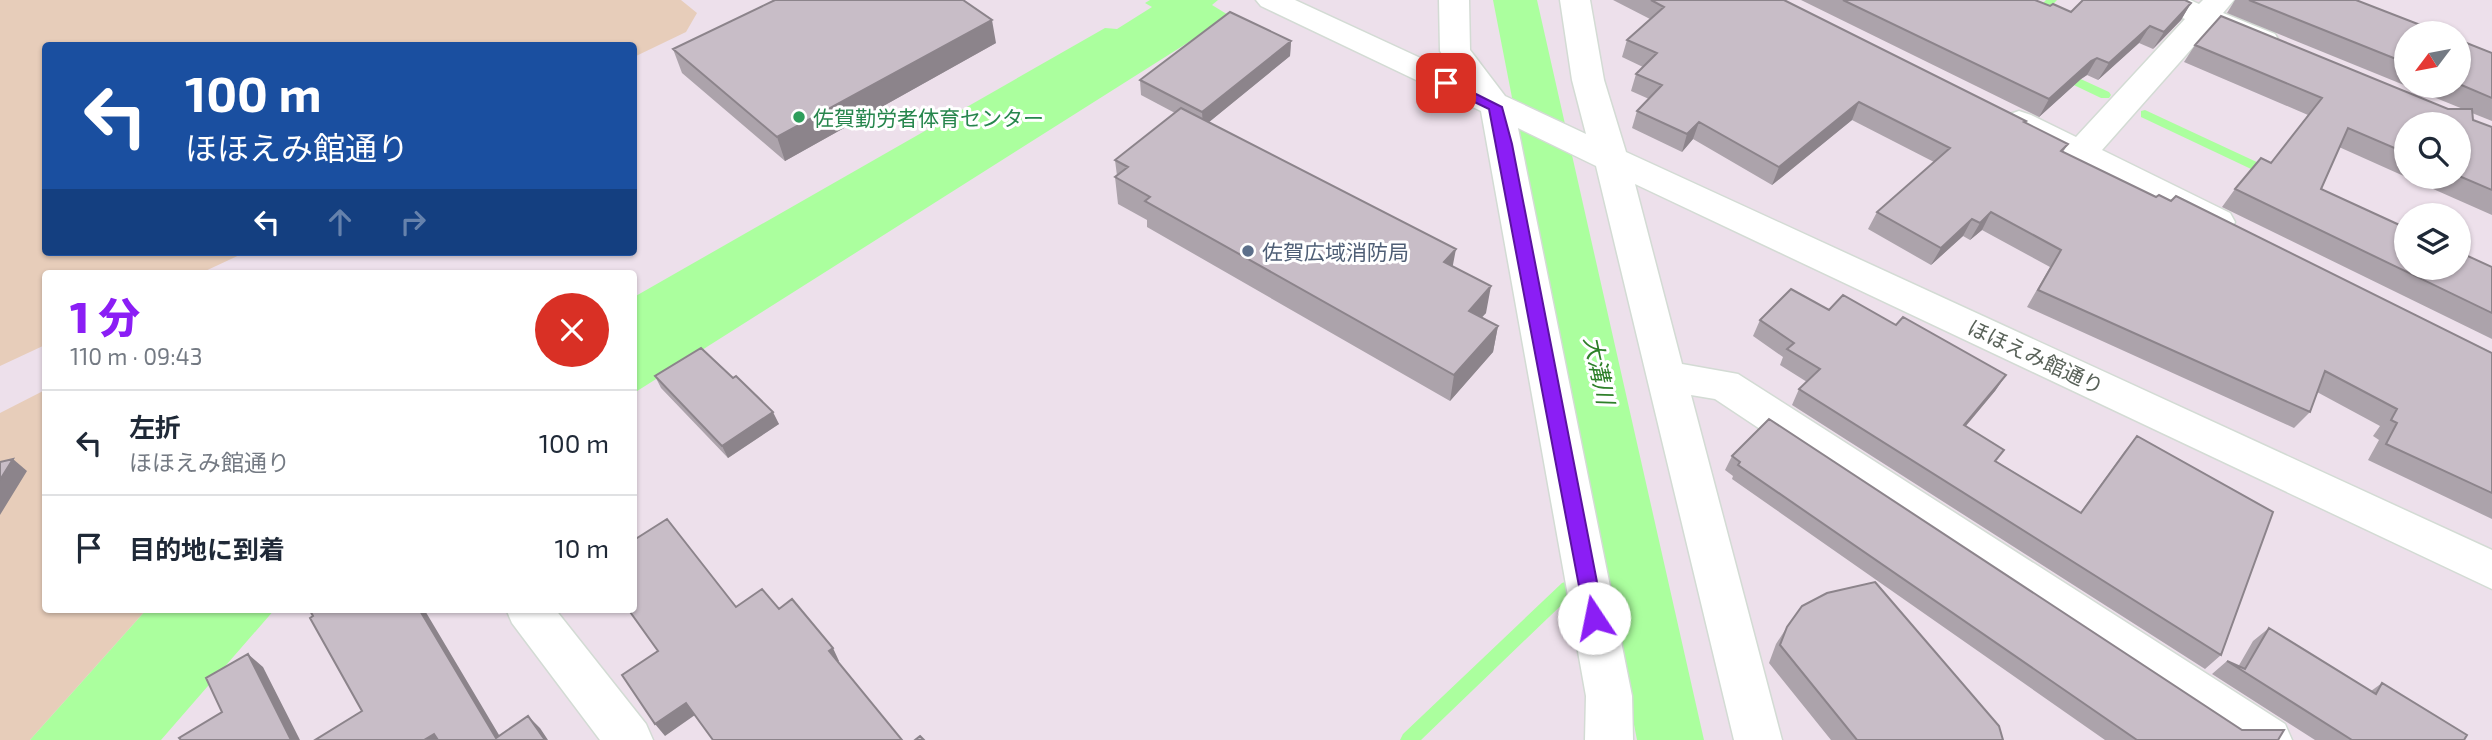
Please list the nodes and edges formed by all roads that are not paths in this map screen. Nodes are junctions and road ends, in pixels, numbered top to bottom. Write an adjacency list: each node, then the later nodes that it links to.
1 (1271, 0): 7 (street)
2 (1454, 0): 7 (street)
3 (1575, 0): 9 (street)
4 (2164, 0): 5 (street)
5 (2211, 8): 6 (street); 10 (street)
6 (2292, 53)
7 (1503, 110): 9 (street, ほほえみ館通り); 16 (street)
8 (1994, 110): 10 (street)
9 (1595, 150): 12 (street); 13 (street, ほほえみ館通り)
10 (2080, 153): 11 (street)
11 (2242, 234)
12 (1667, 377): 17 (street); 18 (street)
13 (2492, 570)
14 (531, 613): 15 (street)
15 (629, 740)
16 (1609, 740)
17 (1758, 740)
18 (2268, 740)

